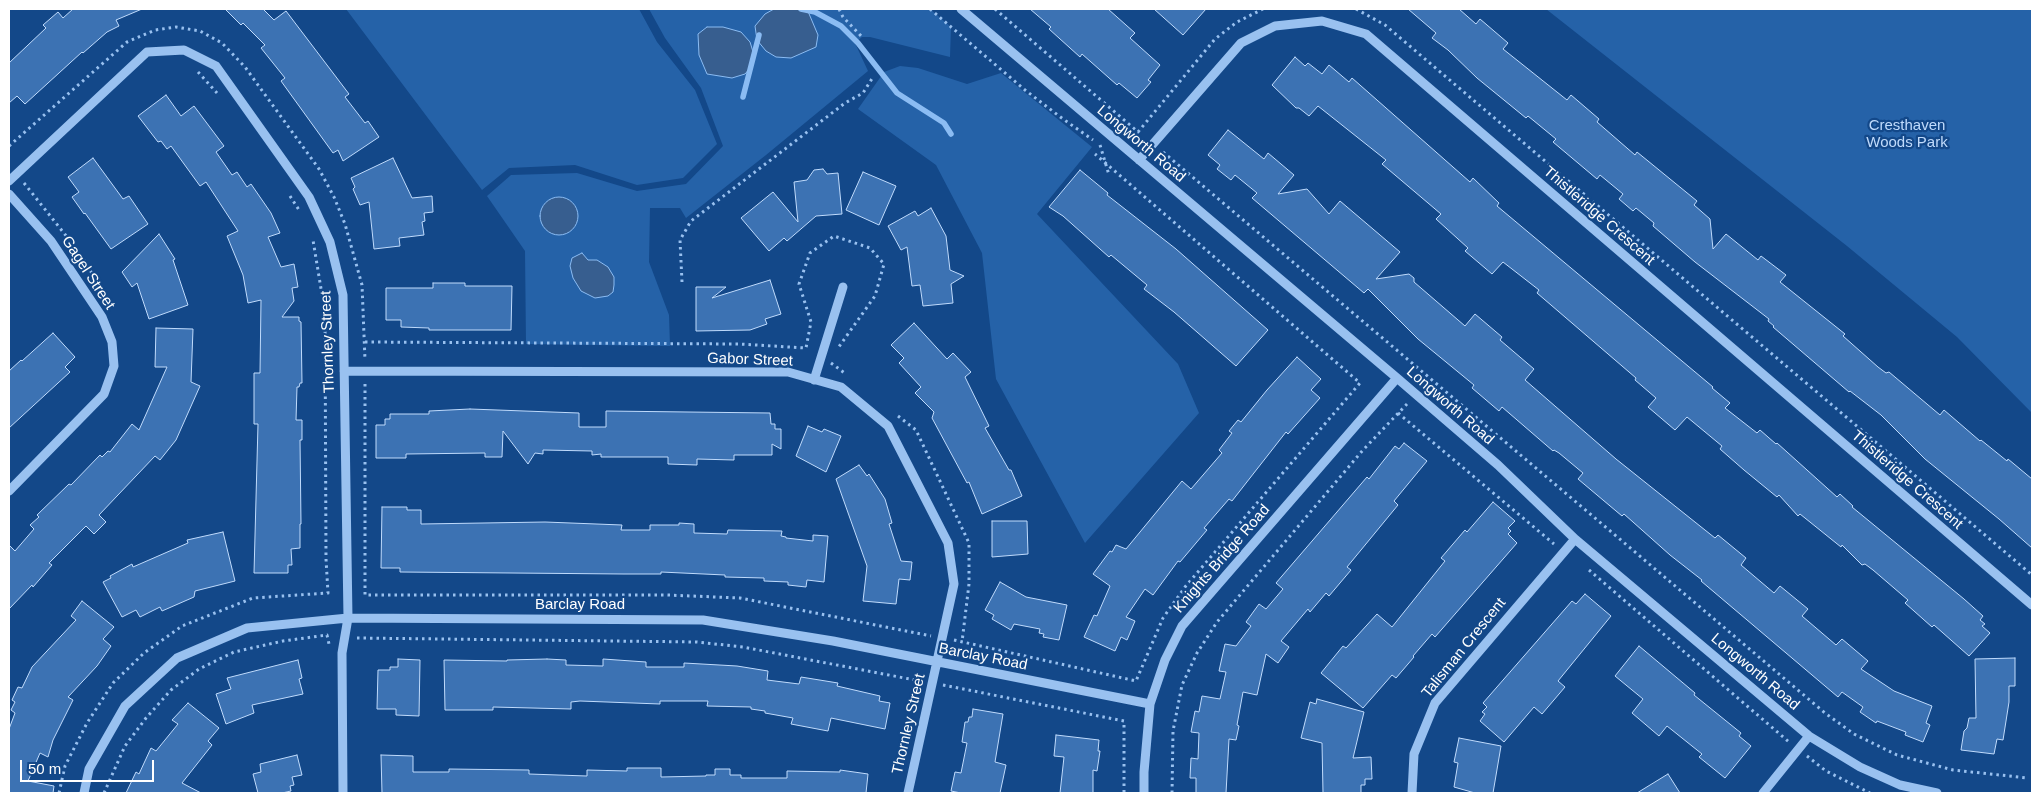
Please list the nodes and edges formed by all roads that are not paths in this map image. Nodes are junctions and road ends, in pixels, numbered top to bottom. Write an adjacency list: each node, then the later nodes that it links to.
1 (961, 9): 2 (street, Longworth Road)
2 (1139, 160): 7 (street, Longworth Road); 11 (street, Thistleridge Crescent)
3 (9, 180): 6 (street, Thornley Street)
4 (9, 194): 9 (street, Gagel Street)
5 (844, 287): 8 (street)
6 (344, 371): 8 (street, Gabor Street); 12 (street, Thornley Street)
7 (1397, 378): 10 (street, Longworth Road); 14 (street, Knights Bridge Road)
8 (814, 380): 13 (street, Gabor Street)
9 (9, 491)
10 (1575, 539): 15 (street, Longworth Road); 20 (street, Talisman Crescent)
11 (2032, 605)
12 (348, 618): 13 (street, Barclay Road); 16 (street, Barclay Road); 17 (street, Thornley Street)
13 (938, 662): 14 (street, Barclay Road); 18 (street, Thornley Street)
14 (1150, 704): 19 (street, Knights Bridge Road)
15 (1808, 736): 21 (street); 22 (street, Longworth Road)
16 (84, 793)
17 (343, 793)
18 (908, 793)
19 (1144, 793)
20 (1412, 793)
21 (1763, 793)
22 (1937, 793)

